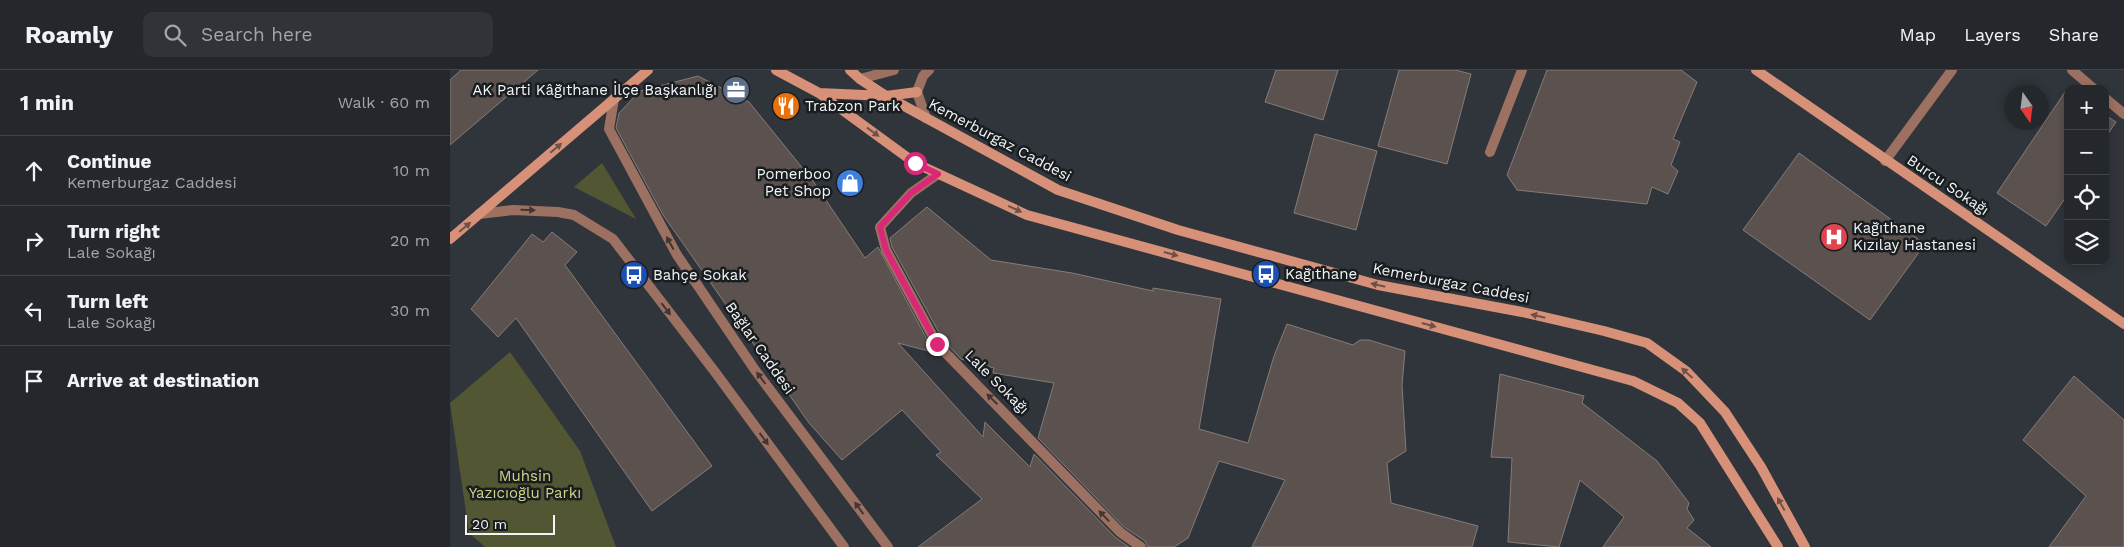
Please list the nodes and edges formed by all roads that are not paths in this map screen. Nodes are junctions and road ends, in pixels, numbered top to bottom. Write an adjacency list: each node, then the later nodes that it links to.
1 (648, 70): 15 (main road)
2 (776, 70): 13 (main road)
3 (850, 70): 10 (main road, Kemerburgaz Caddesi)
4 (894, 70): 10 (street)
5 (929, 70): 12 (street)
6 (1522, 70): 19 (street)
7 (1756, 70): 20 (main road, Burcu Sokağı)
8 (1952, 70): 20 (street)
9 (2072, 70): 11 (street)
10 (860, 80): 14 (main road, Kemerburgaz Caddesi)
11 (2089, 85)
12 (917, 92): 14 (main road); 18 (street)
13 (819, 93): 14 (main road); 21 (main road, one-way to 21)
14 (886, 96): 18 (main road, Kemerburgaz Caddesi)
15 (614, 99): 22 (main road, one-way to 15); 26 (street, Bağlar Caddesi, one-way to 15)
16 (2109, 101): 17 (street)
17 (2124, 114)
18 (926, 118): 29 (main road, Kemerburgaz Caddesi, one-way to 18)
19 (1490, 152)
20 (1885, 160): 24 (main road, Burcu Sokağı)
21 (938, 174): 27 (street, Lale Sokağı, one-way to 21); 28 (main road, one-way to 28)
22 (479, 214): 23 (main road, one-way to 22); 25 (street, one-way to 25)
23 (450, 239)
24 (2124, 324)
25 (844, 547)
26 (888, 547)
27 (1141, 547)
28 (1778, 547)
29 (1805, 547)

